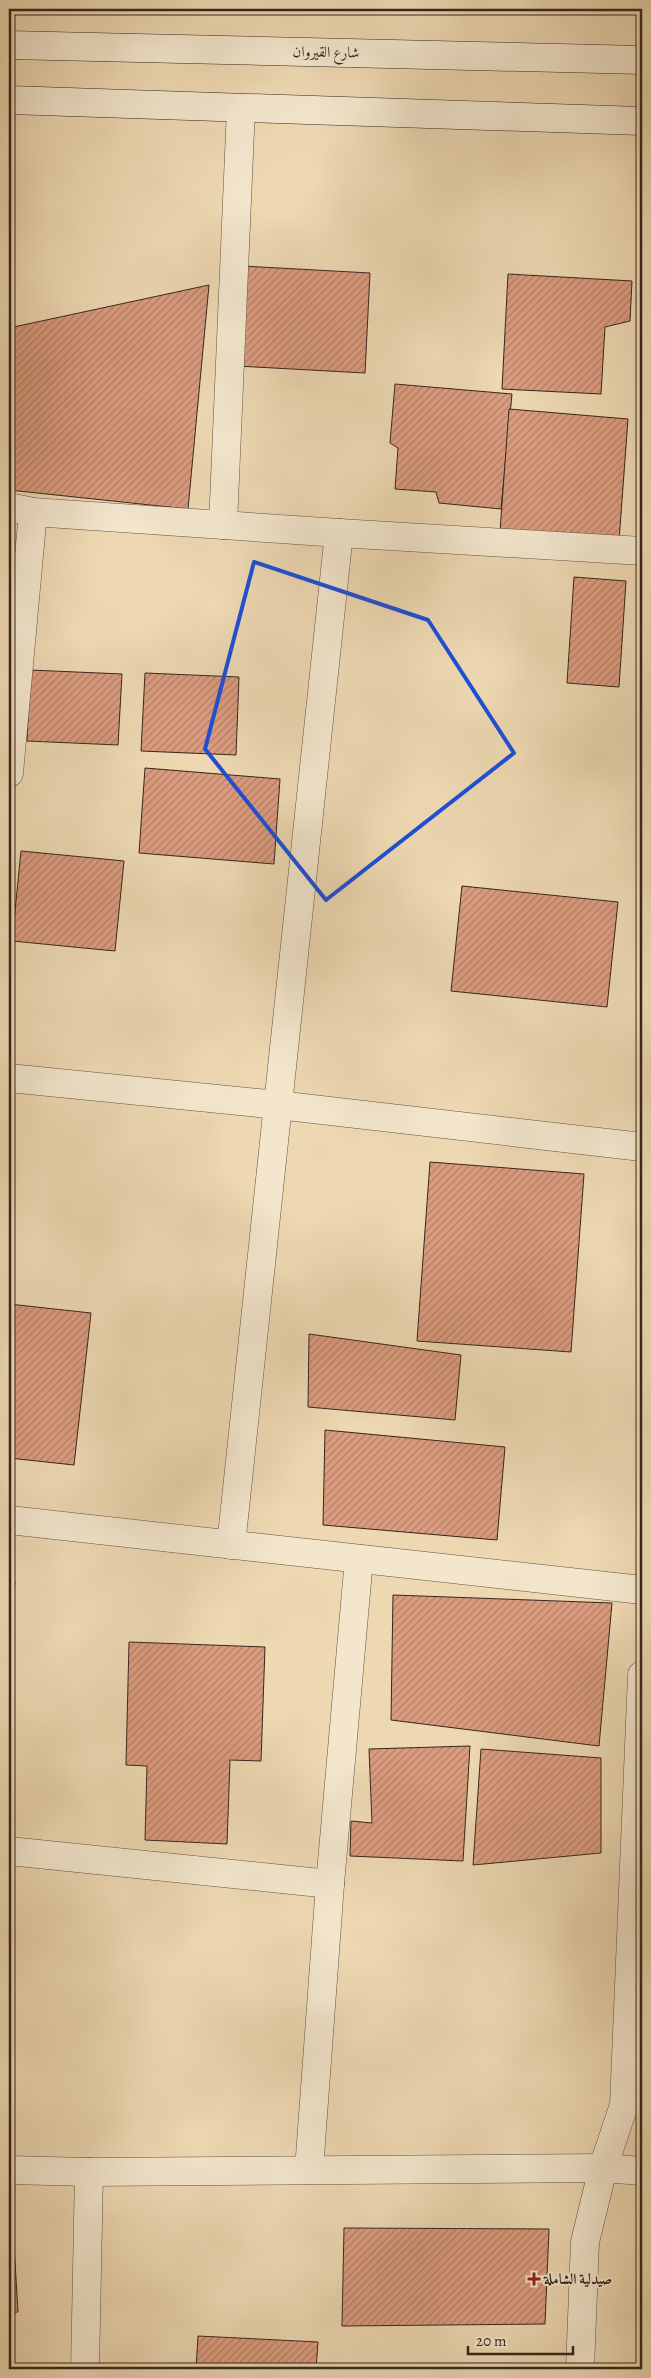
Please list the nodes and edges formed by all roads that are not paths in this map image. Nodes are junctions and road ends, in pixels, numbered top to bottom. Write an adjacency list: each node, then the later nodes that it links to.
1 (9, 45): 2 (street, شارع القيروان)
2 (642, 60)
3 (9, 100): 4 (street)
4 (241, 108): 5 (street); 7 (street)
5 (642, 121)
6 (21, 509): 7 (street); 10 (street)
7 (223, 525): 8 (street)
8 (339, 533): 9 (street); 12 (street)
9 (642, 551)
10 (9, 773)
11 (9, 1078): 12 (street)
12 (278, 1105): 13 (street); 15 (street)
13 (642, 1147)
14 (9, 1520): 15 (street)
15 (231, 1545): 16 (street)
16 (359, 1559): 17 (street); 20 (street)
17 (642, 1590)
18 (642, 1675): 21 (street)
19 (9, 1851): 20 (street)
20 (330, 1884): 23 (street)
21 (603, 2168): 23 (street); 24 (street); 27 (street)
22 (9, 2170): 25 (street)
23 (308, 2170): 25 (street)
24 (642, 2171)
25 (89, 2172): 26 (street)
26 (85, 2369)
27 (580, 2369)

